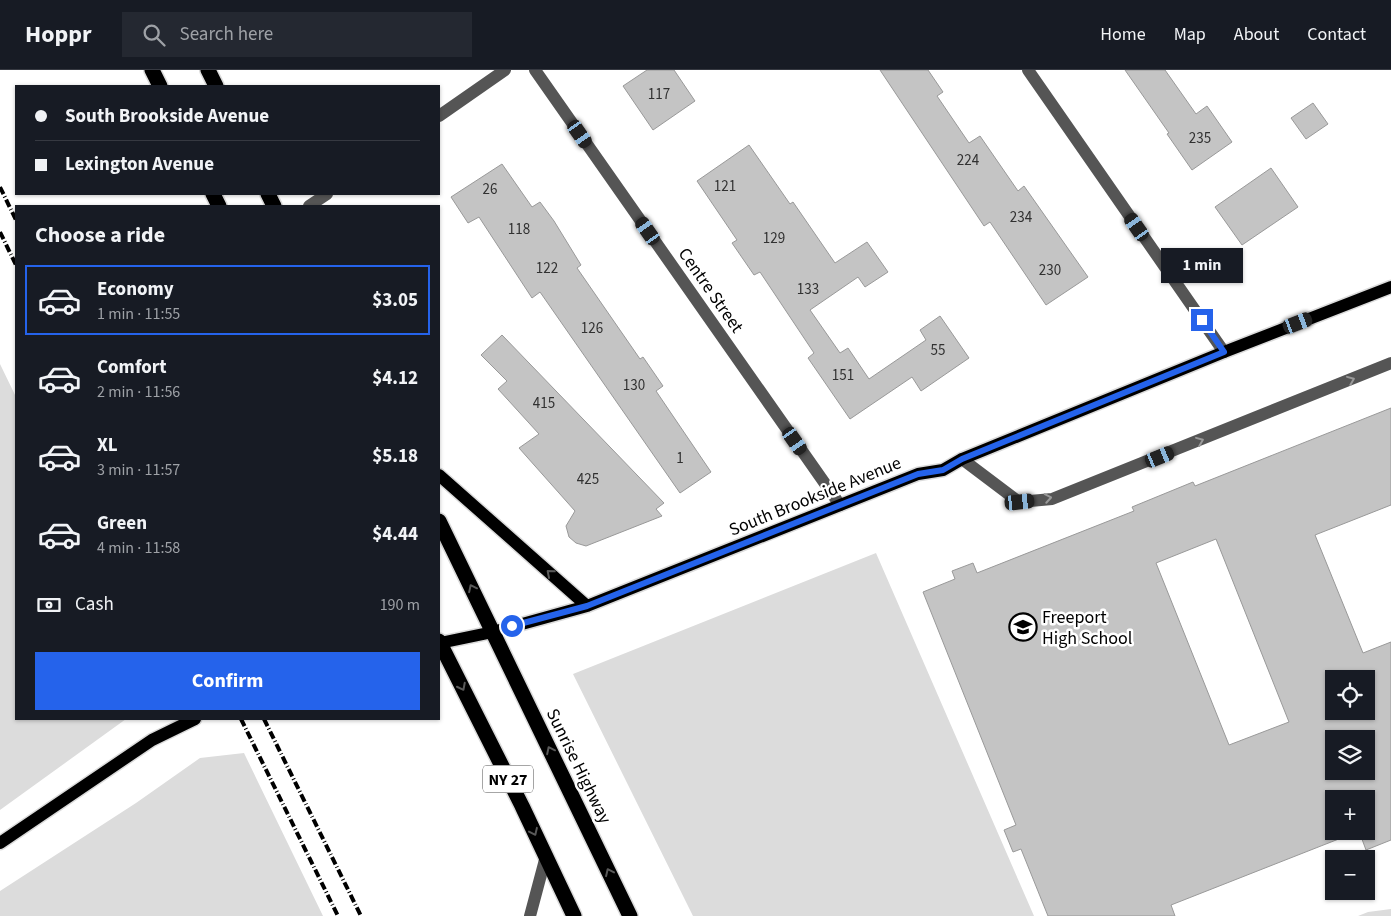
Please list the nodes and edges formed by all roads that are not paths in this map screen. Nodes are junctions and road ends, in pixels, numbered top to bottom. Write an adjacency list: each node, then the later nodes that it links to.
1 (152, 70): 6 (highway)
2 (208, 70): 7 (highway)
3 (505, 70): 8 (street)
4 (535, 70): 16 (street, Centre Street)
5 (1028, 70): 12 (street)
6 (160, 85)
7 (216, 85)
8 (440, 115)
9 (326, 195): 10 (street)
10 (310, 205)
11 (1391, 287): 12 (main road, South Brookside Avenue)
12 (1224, 352): 14 (main road, South Brookside Avenue)
13 (1391, 363): 14 (street, one-way to 13)
14 (962, 459): 16 (main road, South Brookside Avenue)
15 (440, 476): 18 (main road, one-way to 15)
16 (840, 505): 18 (main road, South Brookside Avenue)
17 (440, 523): 19 (highway, NY 27, one-way to 17)
18 (587, 606): 19 (main road, South Brookside Avenue)
19 (494, 632): 20 (main road, South Brookside Avenue); 27 (highway, Sunrise Highway / NY 27, one-way to 19)
20 (440, 643)
21 (440, 645): 24 (highway, NY 27, one-way to 24)
22 (193, 720): 23 (main road)
23 (0, 843)
24 (546, 856): 25 (street); 26 (highway, NY 27)
25 (530, 916)
26 (574, 916)
27 (630, 916)

